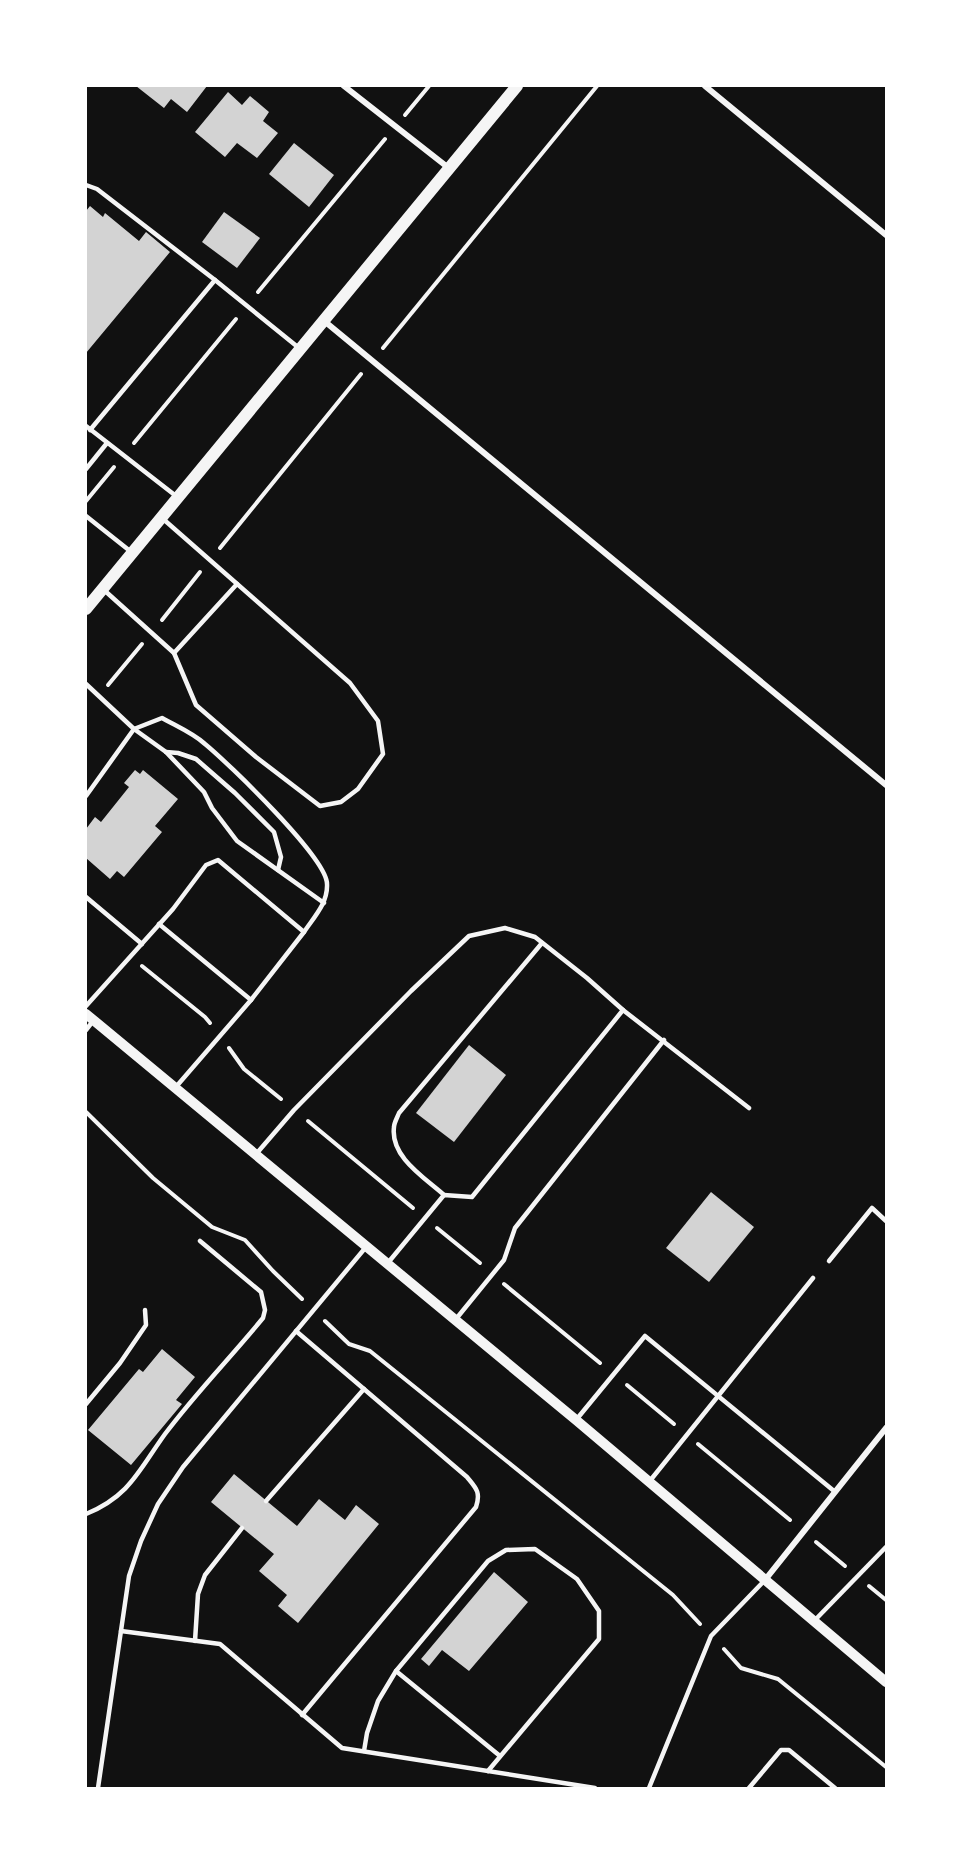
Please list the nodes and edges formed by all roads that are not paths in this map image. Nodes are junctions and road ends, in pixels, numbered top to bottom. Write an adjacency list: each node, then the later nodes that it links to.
1 (344, 86): 4 (street)
2 (517, 86): 4 (main road)
3 (705, 86): 6 (street)
4 (450, 169): 8 (main road)
5 (86, 185): 7 (lane)
6 (886, 235)
7 (215, 280): 9 (lane); 11 (lane)
8 (323, 320): 9 (main road); 25 (street)
9 (299, 348): 14 (main road)
10 (86, 426): 11 (lane)
11 (90, 430): 12 (lane)
12 (107, 442): 13 (lane); 14 (lane)
13 (86, 469)
14 (177, 496): 16 (main road)
15 (86, 516): 17 (lane)
16 (161, 517): 17 (main road); 18 (lane)
17 (132, 552): 19 (main road)
18 (237, 584): 21 (lane); 21 (lane)
19 (102, 588): 20 (main road); 21 (lane)
20 (86, 609)
21 (174, 653)
22 (86, 684): 23 (lane)
23 (134, 729): 24 (lane); 26 (lane); 29 (lane)
24 (166, 752): 27 (lane); 27 (lane)
25 (886, 785)
26 (86, 796)
27 (278, 870): 29 (lane)
28 (86, 897): 33 (lane)
29 (324, 903): 31 (lane)
30 (159, 924): 31 (lane); 33 (lane); 34 (lane)
31 (304, 932): 34 (lane)
32 (542, 943): 36 (lane); 42 (lane); 43 (lane)
33 (142, 944): 35 (lane)
34 (250, 1000): 40 (lane)
35 (86, 1006)
36 (623, 1010): 39 (lane); 43 (lane)
37 (89, 1017): 38 (lane); 40 (street)
38 (86, 1030)
39 (664, 1040): 41 (lane); 51 (lane)
40 (175, 1089): 42 (street)
41 (749, 1108)
42 (255, 1155): 46 (street)
43 (444, 1195): 48 (lane)
44 (886, 1221): 47 (lane)
45 (200, 1241): 61 (lane)
46 (366, 1247): 48 (street); 52 (lane)
47 (829, 1261)
48 (387, 1265): 51 (street)
49 (813, 1278): 54 (lane)
50 (145, 1310): 55 (lane)
51 (454, 1321): 56 (street)
52 (296, 1331): 53 (lane); 66 (lane)
53 (364, 1389): 60 (lane); 70 (lane)
54 (718, 1395): 56 (lane); 58 (lane); 59 (lane)
55 (86, 1404)
56 (576, 1420): 58 (street)
57 (886, 1428): 59 (street)
58 (648, 1483): 64 (street)
59 (834, 1491): 64 (street)
60 (266, 1501)
61 (86, 1514)
62 (242, 1528): 67 (lane)
63 (886, 1547): 65 (lane)
64 (765, 1580): 65 (street); 76 (lane)
65 (814, 1621): 69 (street)
66 (121, 1631): 67 (lane); 74 (lane)
67 (195, 1641): 70 (lane)
68 (396, 1671): 71 (lane); 72 (lane); 72 (lane)
69 (886, 1682)
70 (302, 1715): 71 (lane)
71 (364, 1752): 73 (lane)
72 (500, 1756): 73 (lane)
73 (488, 1772): 75 (lane)
74 (98, 1788)
75 (595, 1788)
76 (649, 1788)
77 (749, 1788): 78 (lane)
78 (835, 1788)

